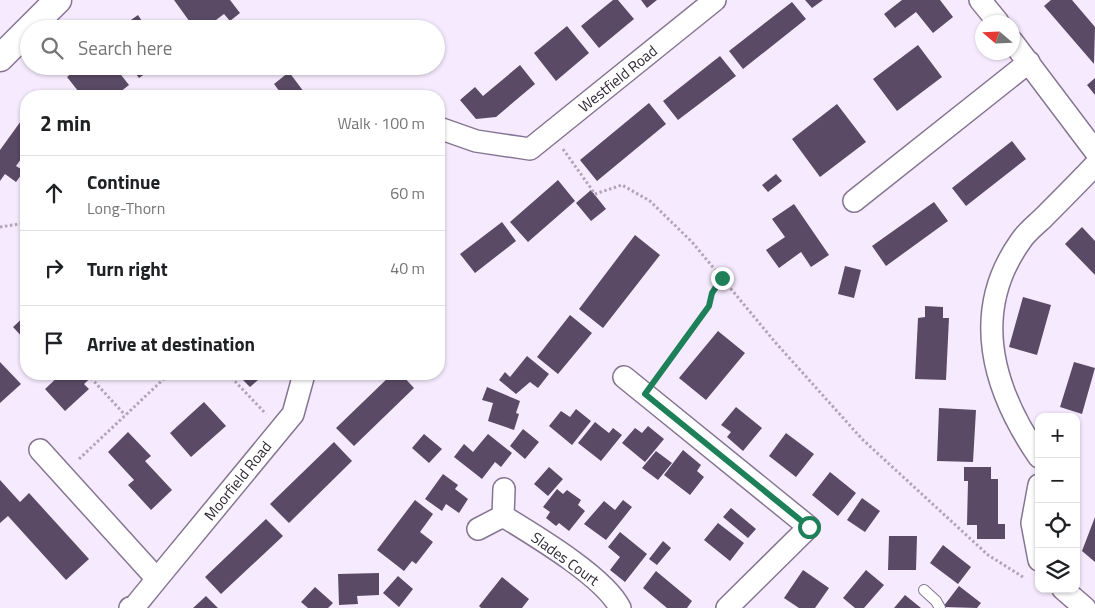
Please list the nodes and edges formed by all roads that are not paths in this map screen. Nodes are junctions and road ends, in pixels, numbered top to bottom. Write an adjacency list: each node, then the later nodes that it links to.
1 (58, 0): 5 (street)
2 (715, 0): 10 (street, Westfield Road)
3 (980, 0): 4 (street)
4 (992, 15)
5 (38, 20)
6 (20, 38): 8 (street)
7 (1020, 51): 9 (street)
8 (0, 58)
9 (1029, 62): 11 (street); 13 (street)
10 (445, 130)
11 (1095, 151)
12 (1095, 165): 17 (street)
13 (854, 201)
14 (624, 377): 28 (street)
15 (302, 380): 23 (street, Moorfield Road)
16 (40, 450): 23 (street)
17 (1035, 451)
18 (504, 489): 20 (street)
19 (1036, 503): 22 (street)
20 (503, 516): 21 (street); 27 (street, Slades Court)
21 (478, 529)
22 (1037, 548)
23 (158, 579): 26 (street, Moorfield Road)
24 (924, 590): 29 (lane)
25 (1067, 593): 30 (street)
26 (130, 608)
27 (620, 608)
28 (727, 608)
29 (940, 608)
30 (1085, 608)

